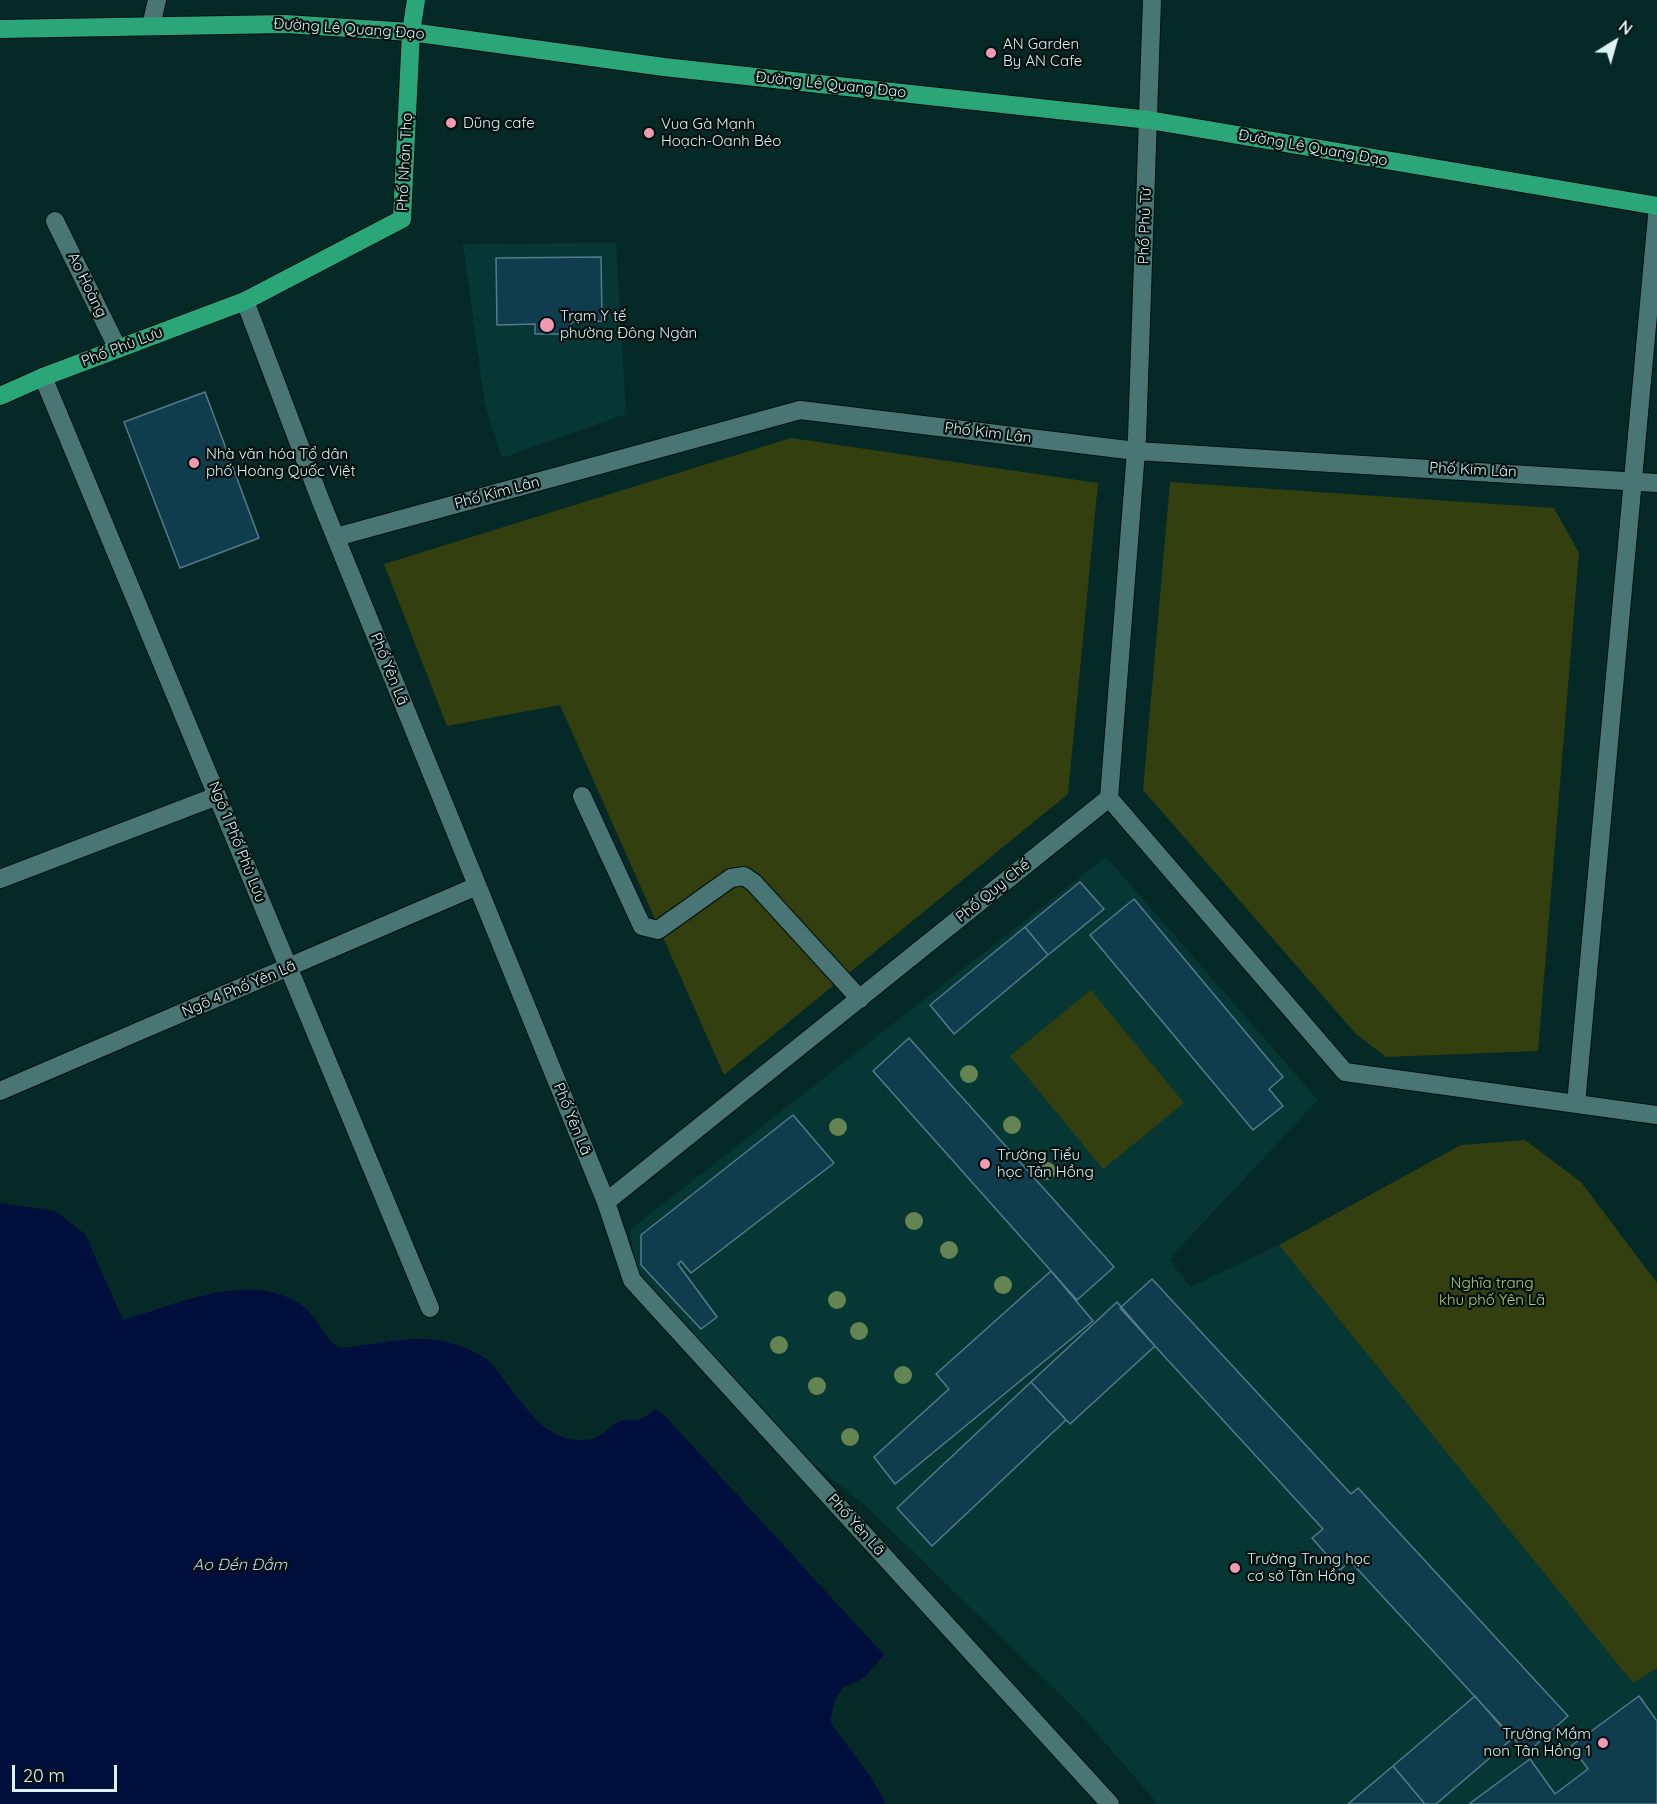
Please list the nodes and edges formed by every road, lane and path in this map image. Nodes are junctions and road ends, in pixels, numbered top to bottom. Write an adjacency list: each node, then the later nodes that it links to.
1 (157, 0): 4 (street)
2 (416, 0): 6 (main road, Phố Nhân Thọ)
3 (1152, 0): 7 (street, Phố Phủ Từ)
4 (151, 26): 5 (main road, Đường Lê Quang Đạo); 6 (main road, Đường Lê Quang Đạo)
5 (0, 29)
6 (411, 32): 7 (main road, Đường Lê Quang Đạo); 11 (main road, Phố Nhân Thọ)
7 (1149, 120): 8 (main road, Đường Lê Quang Đạo); 15 (street, Phố Phủ Từ)
8 (1657, 206)
9 (1657, 216): 16 (street)
10 (56, 221): 12 (street, Ao Hoàng)
11 (245, 301): 12 (main road, Phố Phù Lưu); 18 (street, Phố Yên Lã)
12 (118, 349): 13 (main road, Phố Phù Lưu)
13 (44, 376): 14 (main road, Phố Phù Lưu); 19 (street, Ngõ 1 Phố Phù Lưu)
14 (0, 396)
15 (1136, 451): 16 (street, Phố Kim Lân); 18 (street, Phố Kim Lân); 21 (street)
16 (1633, 479): 17 (street, Phố Kim Lân); 27 (street)
17 (1657, 483)
18 (336, 537): 23 (street, Phố Yên Lã)
19 (218, 796): 22 (street); 24 (street, Ngõ 1 Phố Phù Lưu)
20 (582, 796): 25 (street)
21 (1109, 798): 25 (street, Phố Quy Chế); 27 (street)
22 (0, 879)
23 (477, 886): 24 (street, Ngõ 4 Phố Yên Lã); 29 (street, Phố Yên Lã)
24 (289, 967): 26 (street, Ngõ 4 Phố Yên Lã); 30 (street, Ngõ 1 Phố Phù Lưu)
25 (860, 999): 29 (street, Phố Quy Chế)
26 (0, 1091)
27 (1576, 1104): 28 (street)
28 (1657, 1115)
29 (606, 1202): 31 (street, Phố Yên Lã)
30 (430, 1308)
31 (1110, 1804)

